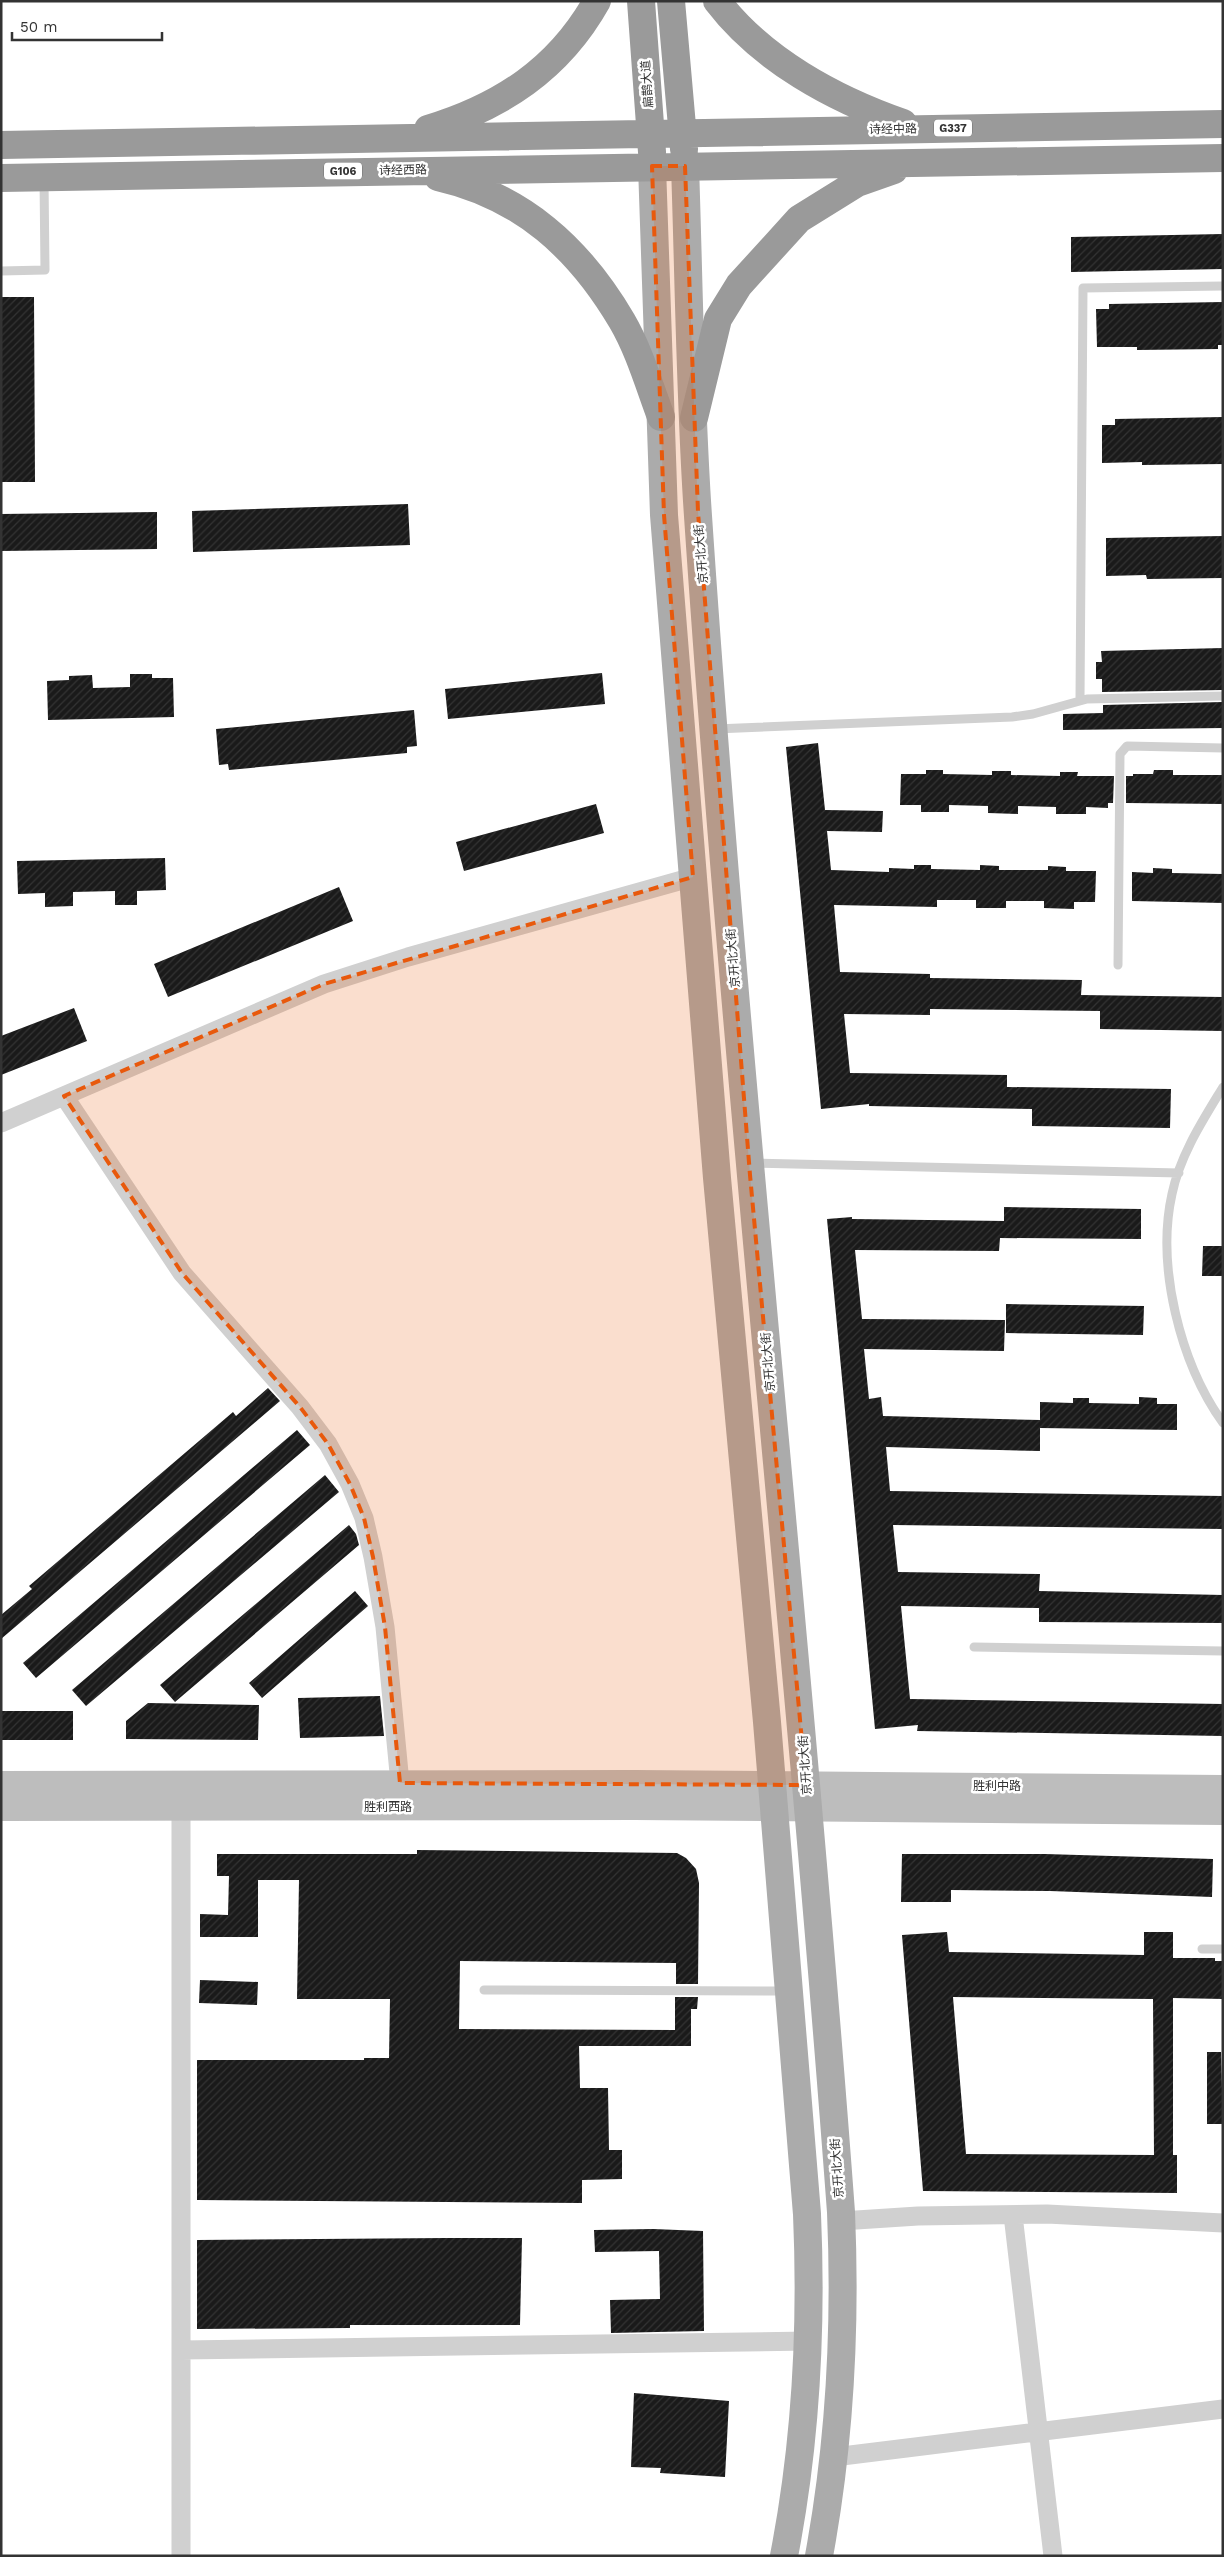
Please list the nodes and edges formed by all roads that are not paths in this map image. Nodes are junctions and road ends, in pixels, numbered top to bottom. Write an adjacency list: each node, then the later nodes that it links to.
1 (597, 1): 9 (highway)
2 (641, 1): 8 (highway, 扁鹊大道)
3 (671, 1): 7 (highway)
4 (717, 1): 6 (highway)
5 (1223, 124): 6 (highway, 诗经中路 / G337)
6 (921, 129): 7 (highway, 诗经中路 / G337)
7 (683, 132): 8 (highway); 14 (highway)
8 (651, 133): 9 (highway); 13 (highway, 扁鹊大道)
9 (376, 138): 10 (highway)
10 (1, 146)
11 (1223, 158): 12 (highway)
12 (925, 162): 14 (highway); 21 (highway)
13 (652, 166): 14 (highway, 诗经西路 / G106); 15 (highway, 诗经西路 / G106); 20 (main road)
14 (685, 166): 21 (main road, 京开北大街)
15 (405, 170): 16 (highway, 诗经西路 / G106); 20 (highway)
16 (44, 177): 17 (highway, 诗经西路 / G106); 18 (lane)
17 (1, 178)
18 (1, 271)
19 (1223, 286): 23 (lane)
20 (661, 417): 26 (main road)
21 (694, 418): 24 (main road, 京开北大街)
22 (1223, 696): 23 (lane)
23 (1080, 700): 24 (lane)
24 (715, 729): 31 (main road, 京开北大街)
25 (1223, 748): 27 (lane)
26 (693, 877): 29 (street); 39 (main road)
27 (1118, 965)
28 (1223, 1087): 32 (lane)
29 (64, 1096): 30 (street); 36 (street)
30 (1, 1123)
31 (750, 1163): 32 (lane); 40 (main road, 京开北大街)
32 (1179, 1173): 33 (lane)
33 (1223, 1423)
34 (974, 1647): 35 (lane)
35 (1223, 1650)
36 (400, 1783): 37 (street, 胜利西路); 39 (street, 胜利西路)
37 (1, 1784)
38 (1223, 1788): 40 (street, 胜利中路)
39 (773, 1796): 40 (street, 胜利中路); 42 (street, 胜利西路); 47 (main road)
40 (807, 1797): 43 (street, 胜利中路); 49 (main road, 京开北大街)
41 (1, 1808): 42 (street, 胜利西路)
42 (181, 1808): 52 (street)
43 (1223, 1812)
44 (1202, 1949): 45 (lane)
45 (1223, 1949)
46 (484, 1990): 47 (lane)
47 (788, 1991): 51 (main road)
48 (1013, 2215): 49 (street); 50 (street); 54 (street)
49 (841, 2221): 55 (main road, 京开北大街)
50 (1223, 2223)
51 (808, 2341): 52 (street); 57 (main road)
52 (181, 2350): 56 (street)
53 (1223, 2409): 54 (street)
54 (1037, 2432): 55 (street); 59 (street)
55 (834, 2456): 58 (main road, 京开北大街)
56 (180, 2556)
57 (784, 2556)
58 (819, 2556)
59 (1053, 2556)

